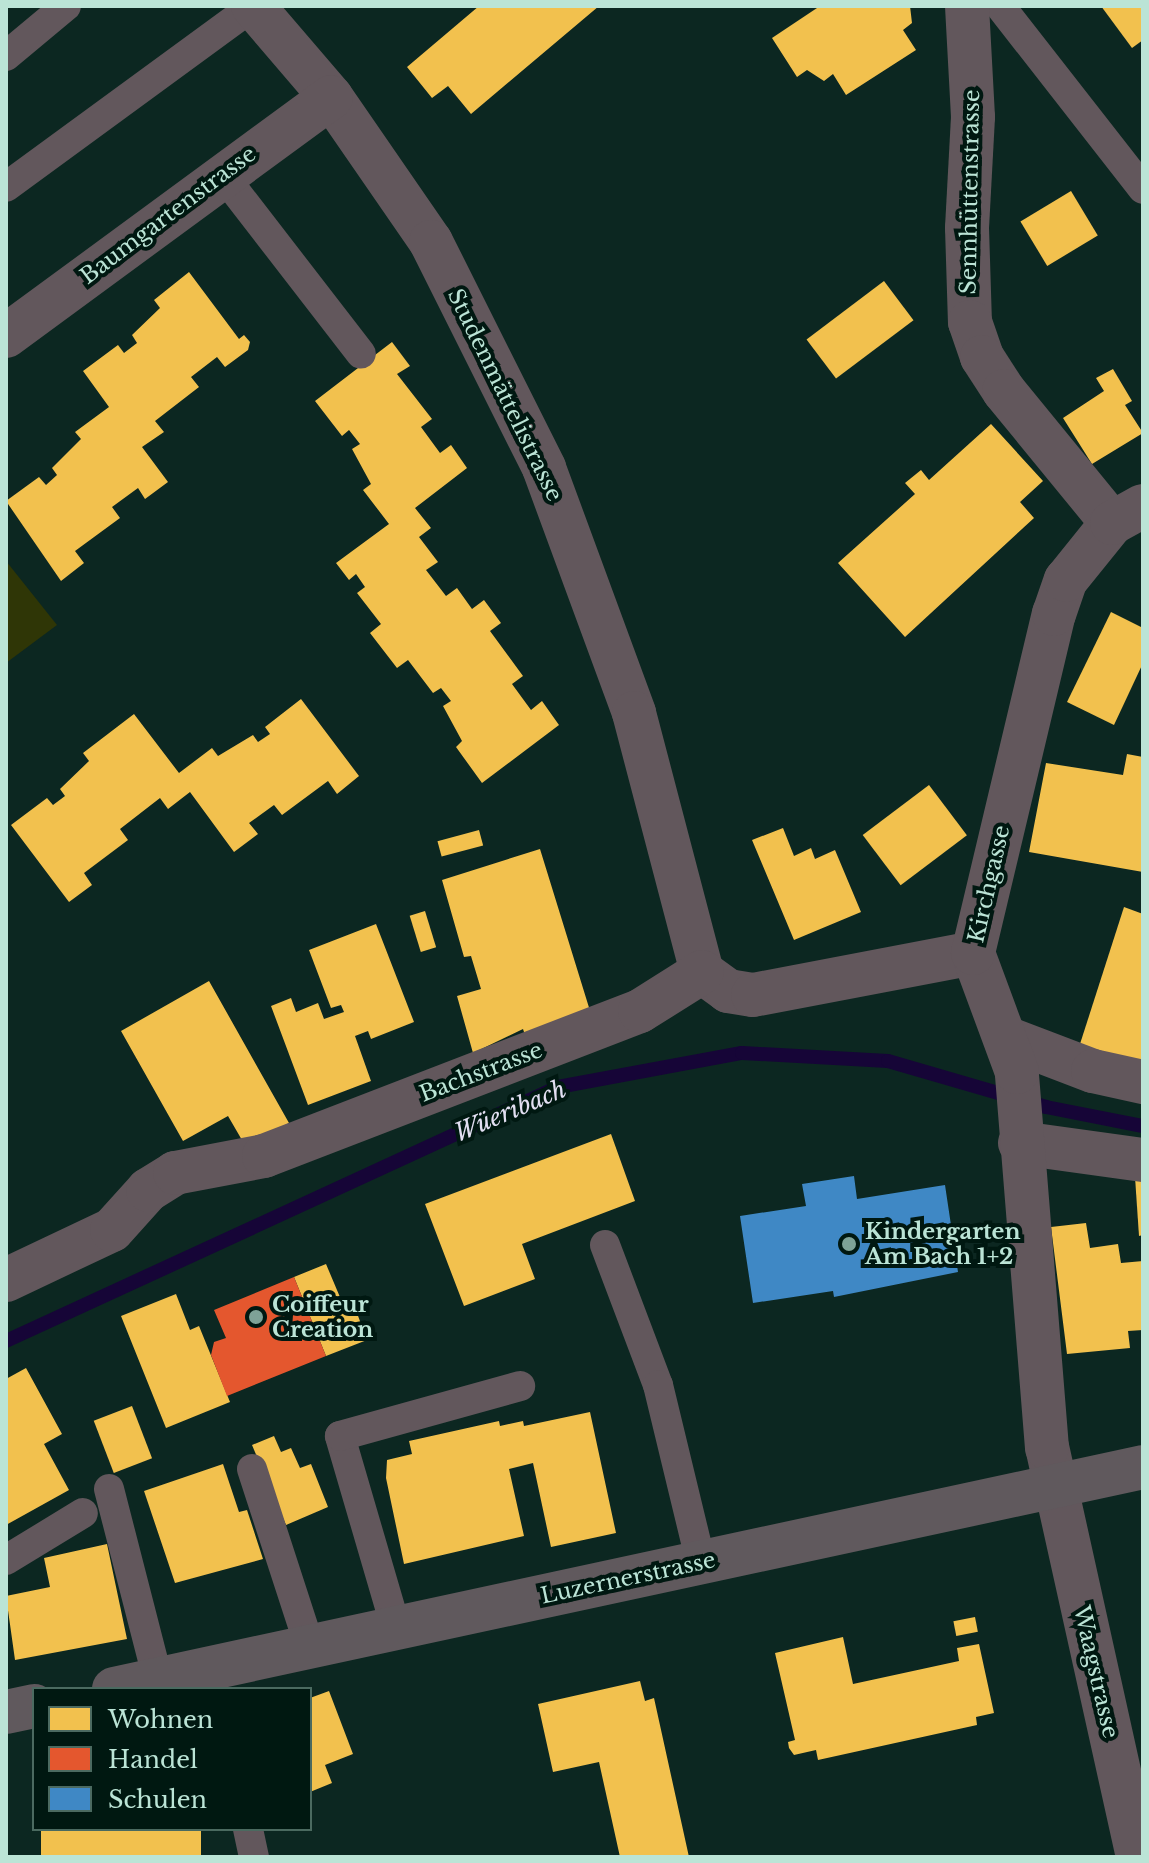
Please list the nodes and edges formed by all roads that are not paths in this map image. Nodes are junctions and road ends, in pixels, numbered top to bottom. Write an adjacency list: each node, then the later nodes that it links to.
1 (66, 6): 5 (lane)
2 (253, 6): 6 (street, Studenmättelistrasse); 8 (lane)
3 (967, 6): 12 (street, Sennhüttenstrasse)
4 (1000, 6): 9 (lane)
5 (6, 56)
6 (331, 97): 7 (street, Baumgartenstrasse); 14 (street, Studenmättelistrasse)
7 (222, 174): 10 (street, Baumgartenstrasse); 11 (lane)
8 (6, 187)
9 (1143, 189)
10 (6, 336)
11 (361, 354)
12 (1128, 514): 13 (street, Kirchgasse)
13 (973, 953): 14 (street); 15 (street, Kirchgasse)
14 (702, 972): 20 (street, Bachstrasse)
15 (1013, 1056): 16 (street); 17 (street, Kirchgasse)
16 (1143, 1082)
17 (1019, 1130): 18 (street); 24 (street, Kirchgasse)
18 (1143, 1160)
19 (605, 1245): 28 (lane)
20 (6, 1280)
21 (520, 1386): 29 (lane)
22 (1143, 1467): 24 (main road, Luzernerstrasse)
23 (252, 1469): 30 (lane)
24 (1054, 1486): 28 (main road, Luzernerstrasse); 38 (street, Waagstrasse)
25 (109, 1489): 32 (lane)
26 (83, 1513): 27 (lane)
27 (6, 1560)
28 (701, 1563): 29 (main road, Luzernerstrasse)
29 (396, 1628): 30 (main road, Luzernerstrasse)
30 (310, 1647): 31 (main road, Luzernerstrasse)
31 (216, 1678): 32 (main road, Luzernerstrasse)
32 (158, 1680): 33 (main road, Luzernerstrasse)
33 (124, 1687)
34 (32, 1706): 35 (main road)
35 (6, 1712)
36 (248, 1831): 37 (lane)
37 (254, 1857)
38 (1138, 1857)

